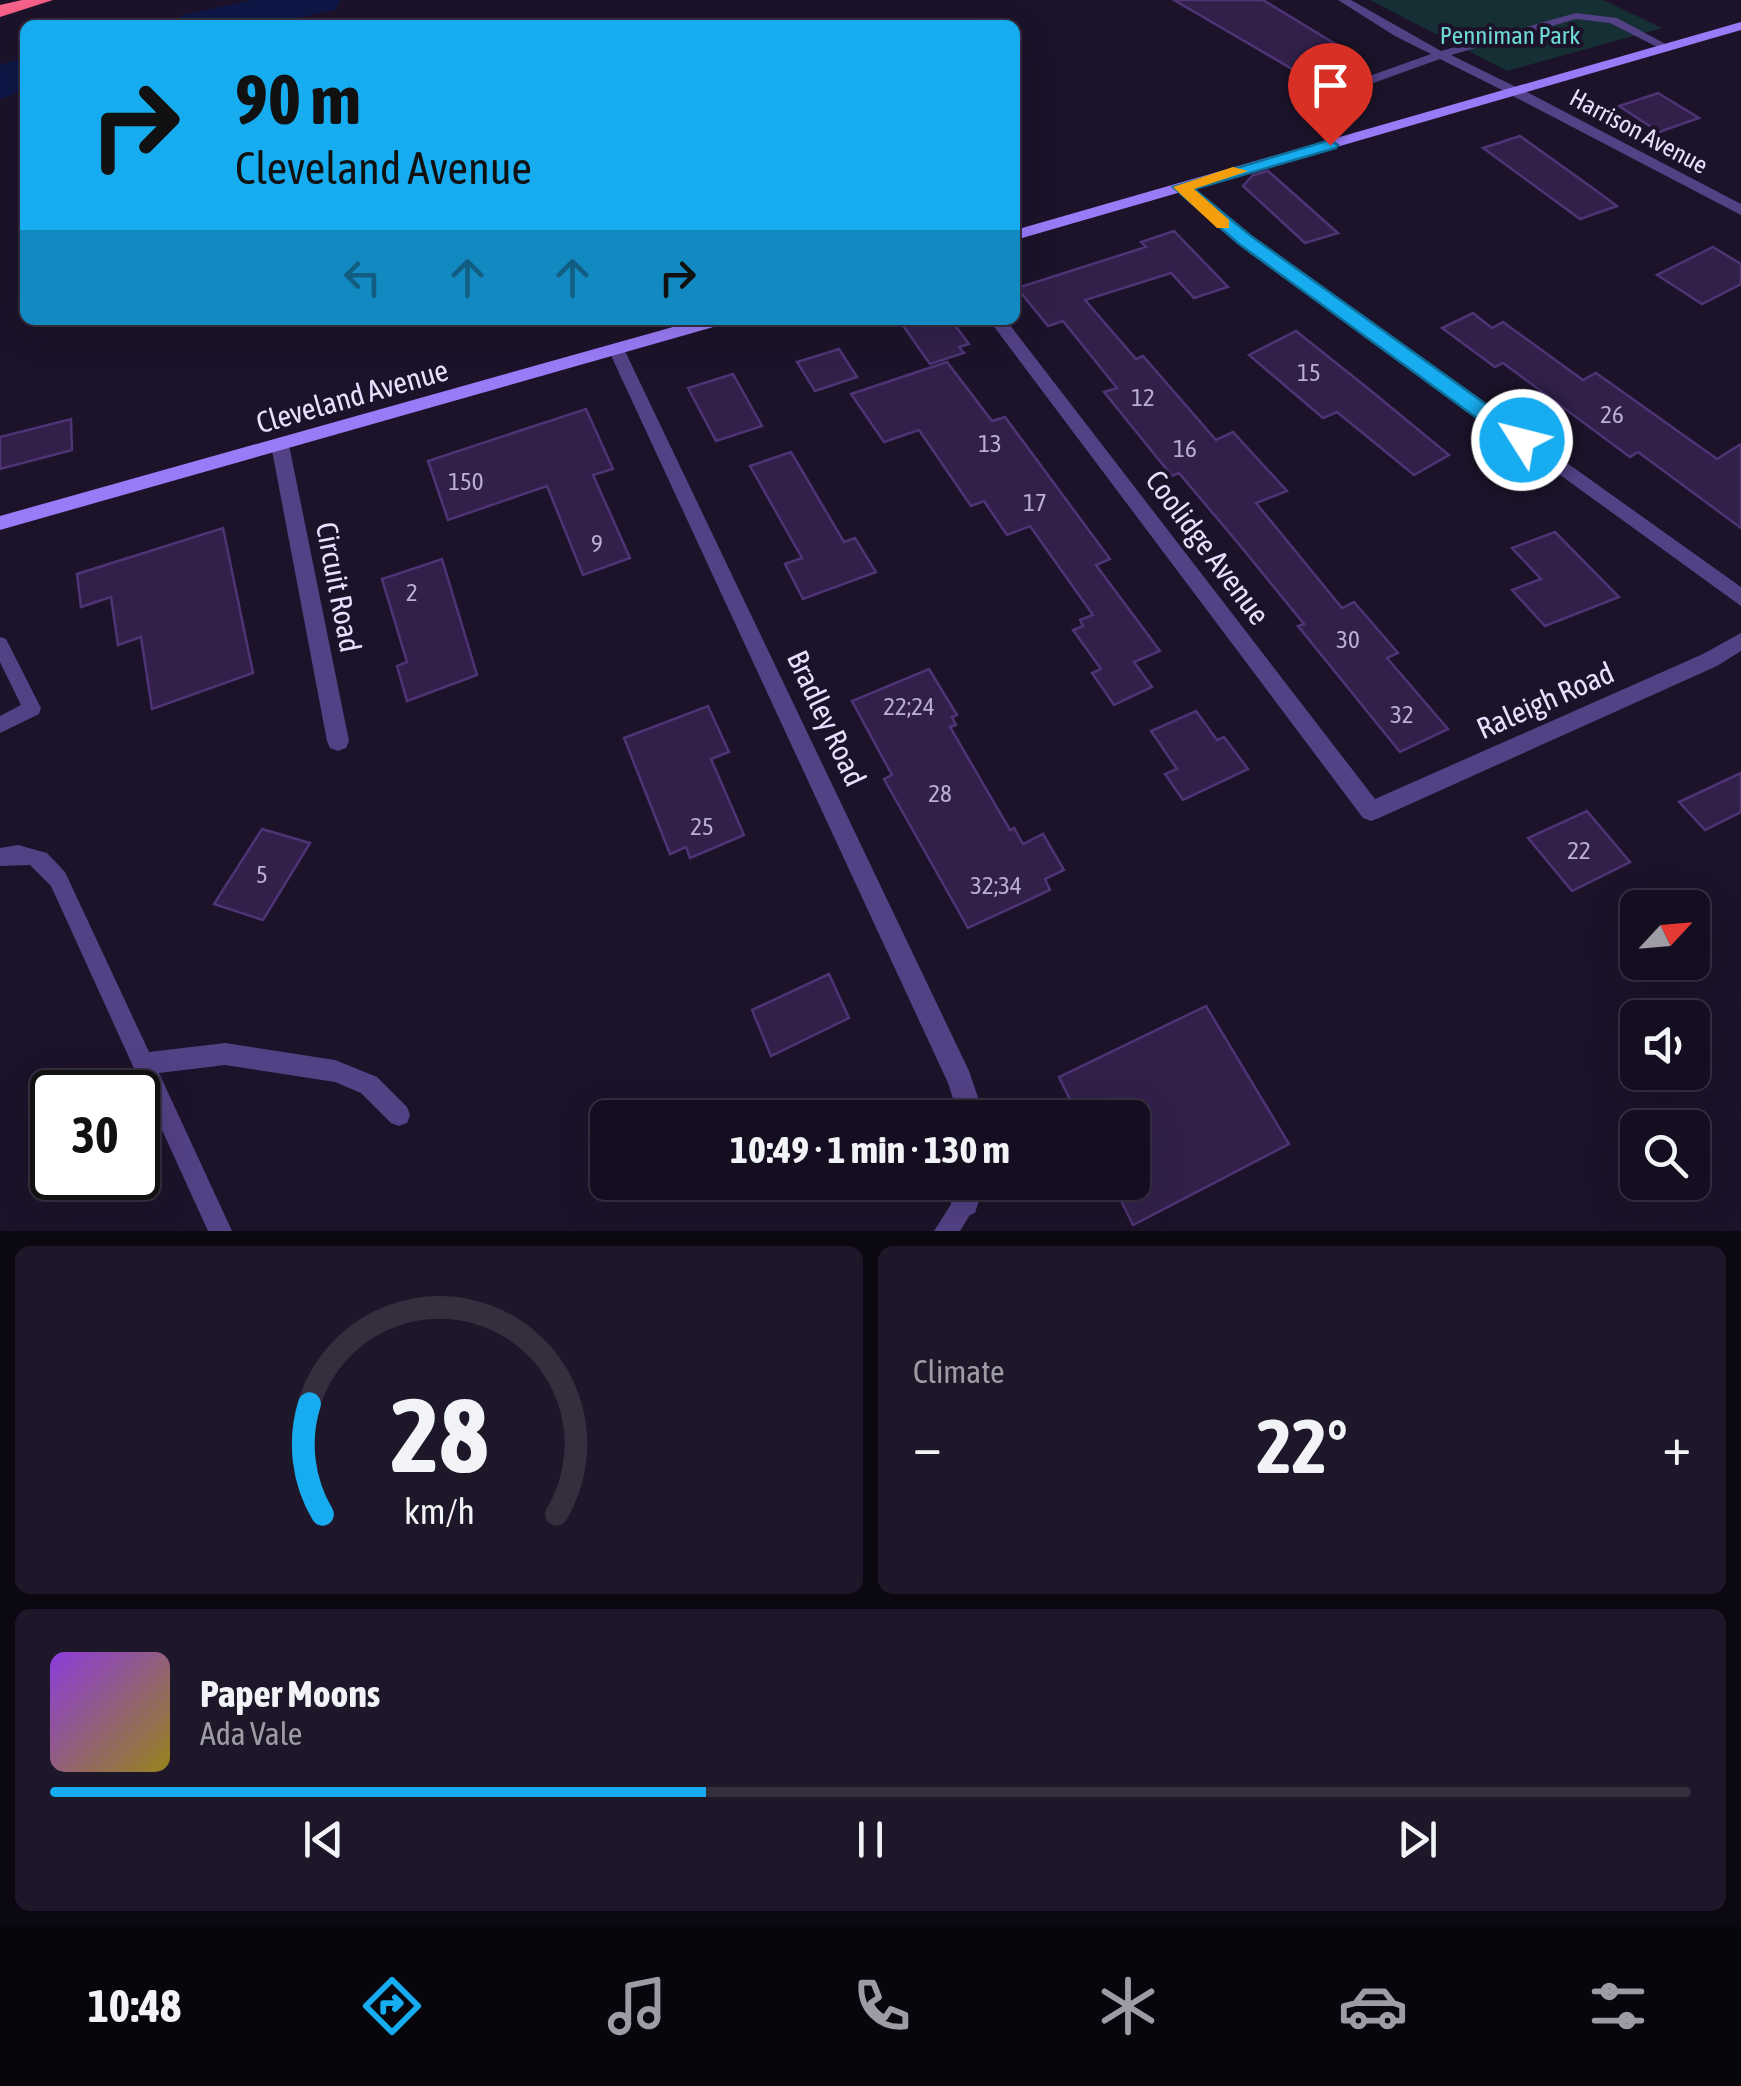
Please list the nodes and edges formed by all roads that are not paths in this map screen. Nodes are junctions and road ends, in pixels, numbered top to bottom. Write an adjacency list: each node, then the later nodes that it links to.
1 (44, 0): 3 (highway)
2 (1343, 0): 6 (lane)
3 (0, 11)
4 (1741, 26): 5 (street)
5 (1667, 48): 6 (lane); 8 (street)
6 (1442, 54): 7 (lane); 8 (lane)
7 (1337, 92)
8 (1516, 92): 9 (street); 10 (street, Harrison Avenue)
9 (1182, 187): 11 (street); 17 (street)
10 (1741, 210)
11 (1020, 234)
12 (700, 325): 14 (street, Cleveland Avenue)
13 (1001, 325): 22 (street, Coolidge Avenue)
14 (616, 349): 15 (street, Cleveland Avenue); 25 (street, Bradley Road)
15 (280, 445): 16 (street, Cleveland Avenue); 21 (street, Circuit Road)
16 (0, 523)
17 (1741, 598)
18 (1741, 641): 22 (street, Raleigh Road)
19 (0, 644): 20 (lane)
20 (0, 725)
21 (338, 741)
22 (1372, 811)
23 (0, 857): 24 (lane)
24 (143, 1064): 26 (lane); 28 (lane)
25 (966, 1100)
26 (399, 1115)
27 (964, 1200): 29 (lane)
28 (220, 1231)
29 (946, 1231)

